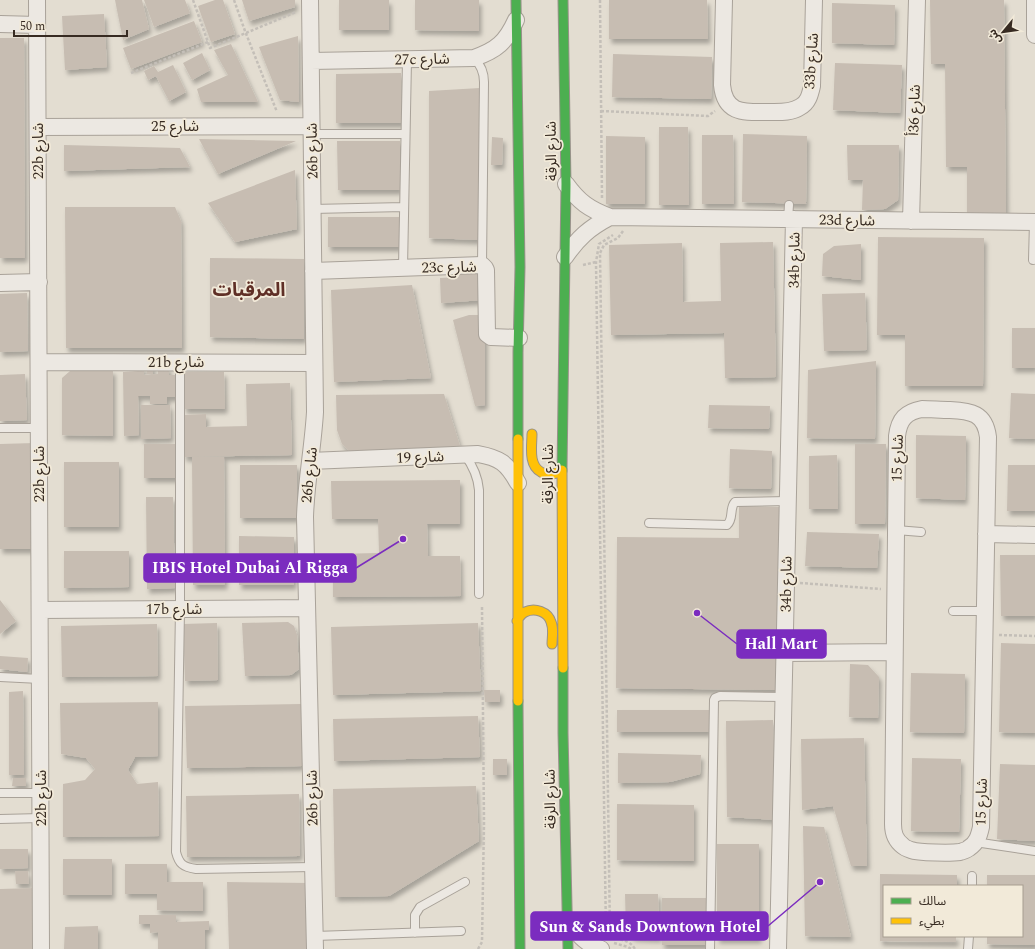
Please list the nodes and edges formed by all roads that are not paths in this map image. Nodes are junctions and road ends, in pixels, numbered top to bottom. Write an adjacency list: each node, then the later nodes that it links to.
1 (37, 0): 11 (street, 22b شارع)
2 (516, 0): 9 (street, شارع الرقة)
3 (563, 0): 19 (street, شارع الرقة)
4 (724, 0): 5 (street, 33b شارع)
5 (814, 0)
6 (917, 0): 24 (street, شارع 36أ)
7 (1035, 0): 12 (street)
8 (310, 3): 15 (street, 26b شارع)
9 (516, 20): 13 (street, 27c شارع); 33 (street, شارع الرقة)
10 (0, 24): 11 (street)
11 (37, 25): 16 (street, 22b شارع)
12 (1035, 35)
13 (474, 58): 14 (street, 27c شارع); 28 (lane)
14 (407, 60): 15 (street, 27c شارع); 18 (lane)
15 (311, 61): 17 (street, 26b شارع)
16 (38, 126): 17 (street, شارع 25); 31 (street, 22b شارع)
17 (311, 130): 18 (lane); 21 (street, 26b شارع)
18 (405, 134): 20 (lane)
19 (566, 184): 22 (street, 23d شارع); 26 (street, شارع الرقة)
20 (404, 207): 21 (lane); 29 (lane)
21 (312, 209): 30 (street, 26b شارع)
22 (612, 213): 23 (street, 23d شارع); 26 (street)
23 (791, 214): 24 (street, 23d شارع); 45 (street, 34b شارع)
24 (911, 221): 25 (street, 23d شارع)
25 (1034, 222): 27 (lane)
26 (565, 258): 43 (street, شارع الرقة)
27 (1033, 260)
28 (482, 265): 29 (street, 23c شارع); 33 (street, 23c شارع)
29 (403, 268): 30 (street, 23c شارع)
30 (313, 271): 36 (street, 26b شارع)
31 (39, 282): 32 (street); 34 (street, 22b شارع)
32 (0, 284)
33 (518, 345): 37 (street); 44 (street, شارع الرقة)
34 (39, 362): 35 (street, 21b شارع); 40 (street, 22b شارع)
35 (180, 362): 36 (street, 21b شارع); 53 (lane)
36 (314, 363): 42 (street, 26b شارع)
37 (528, 369)
38 (532, 426): 43 (street)
39 (0, 428): 40 (lane)
40 (39, 428): 54 (street, 22b شارع)
41 (465, 455): 42 (street, شارع 19); 44 (street, شارع 19); 51 (lane)
42 (310, 461): 52 (street, 26b شارع)
43 (562, 470): 65 (street, شارع الرقة)
44 (518, 483): 57 (street, شارع الرقة)
45 (788, 501): 46 (lane); 60 (street, 34b شارع)
46 (649, 523)
47 (896, 530): 48 (lane); 49 (street, شارع 15); 59 (street, شارع 15)
48 (921, 532)
49 (986, 534): 50 (street); 56 (street, شارع 15)
50 (1035, 535)
51 (479, 594)
52 (307, 608): 53 (street, 17b شارع); 72 (street, 26b شارع)
53 (180, 609): 54 (street, 17b شارع); 72 (lane)
54 (40, 610): 62 (street, 22b شارع)
55 (953, 611): 56 (lane)
56 (985, 611): 70 (street, شارع 15)
57 (516, 622): 58 (street); 81 (street, شارع الرقة)
58 (552, 649)
59 (894, 652): 60 (street); 70 (street, شارع 15)
60 (785, 653): 63 (street, 34b شارع)
61 (0, 677): 62 (lane)
62 (40, 679): 67 (street, 22b شارع)
63 (784, 697): 85 (lane); 86 (street, 34b شارع)
64 (554, 710): 65 (street)
65 (563, 734): 76 (street, شارع الرقة)
66 (0, 793): 67 (lane)
67 (41, 793): 68 (street, 22b شارع)
68 (41, 818): 69 (lane); 82 (street, 22b شارع)
69 (0, 819)
70 (975, 842): 71 (lane)
71 (1035, 851)
72 (313, 866): 80 (street, 26b شارع)
73 (972, 876): 75 (lane)
74 (465, 882): 78 (lane)
75 (972, 885)
76 (567, 919): 83 (street, شارع الرقة); 84 (street)
77 (461, 931): 78 (lane)
78 (415, 933): 80 (lane)
79 (969, 937): 87 (lane)
80 (315, 943)
81 (516, 947)
82 (41, 949)
83 (568, 949)
84 (601, 949)
85 (710, 949)
86 (778, 949)
87 (968, 949)

